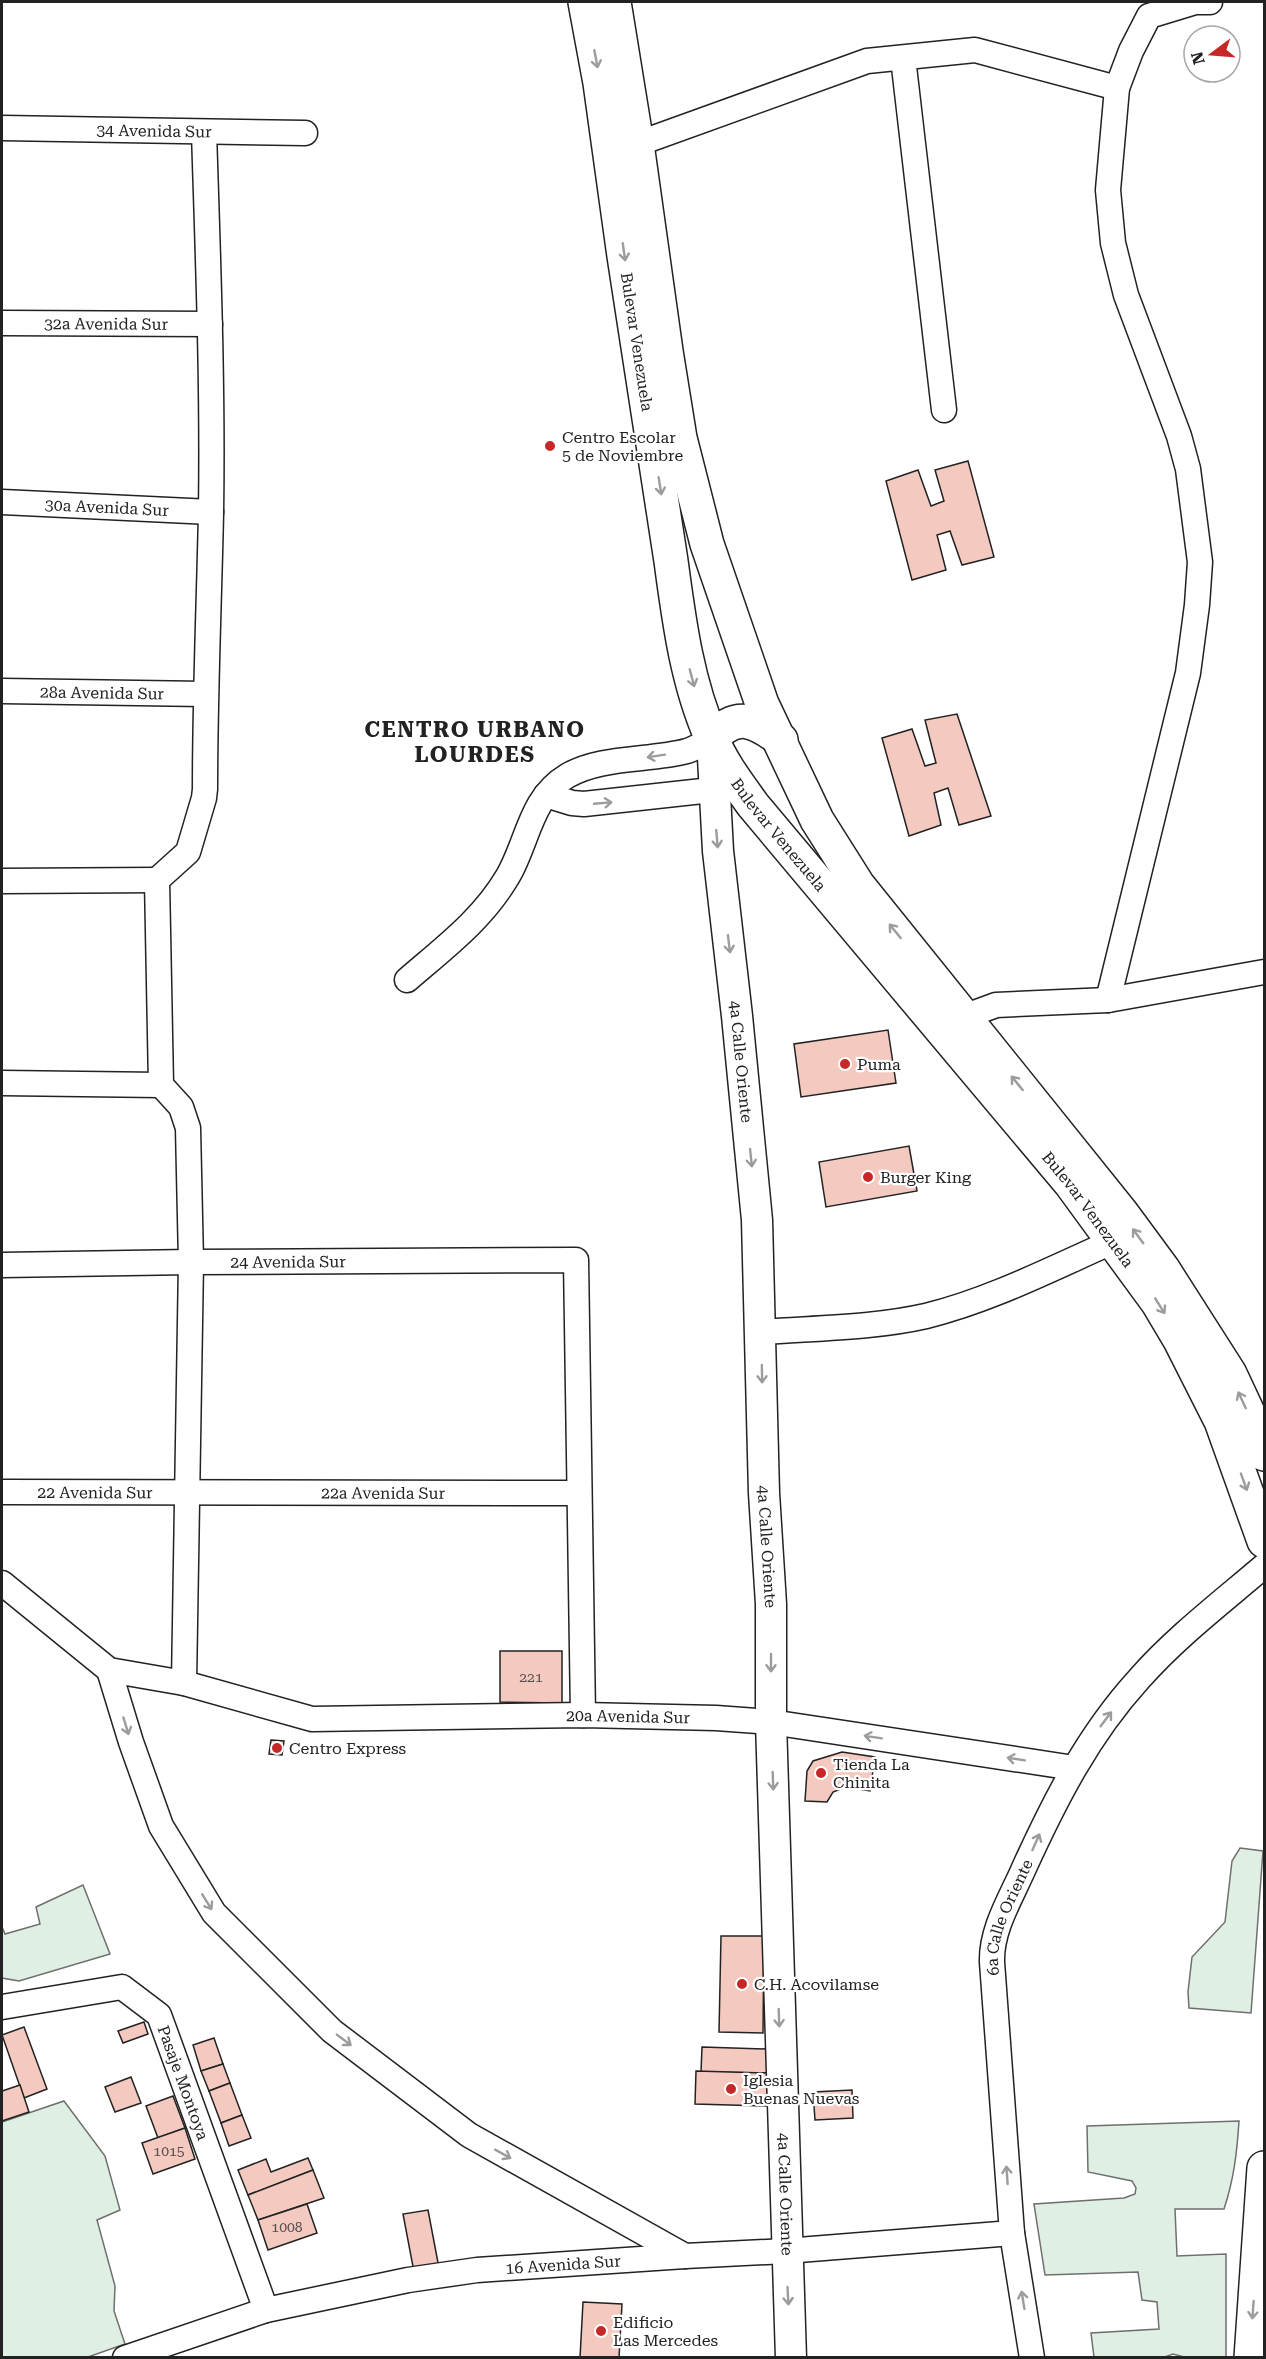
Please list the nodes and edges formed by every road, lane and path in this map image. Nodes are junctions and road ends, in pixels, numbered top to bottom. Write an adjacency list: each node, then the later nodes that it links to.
1 (585, 2): 17 (highway, Bulevar Venezuela, one-way to 17)
2 (614, 2): 9 (highway, Bulevar Venezuela)
3 (1210, 2): 5 (street)
4 (903, 58): 5 (street); 9 (street); 12 (street)
5 (1117, 88): 25 (street)
6 (2, 128): 7 (street, 34 Avenida Sur)
7 (204, 132): 8 (street, 34 Avenida Sur); 11 (street)
8 (305, 133)
9 (638, 144): 18 (highway, Bulevar Venezuela)
10 (2, 323): 11 (street, 32a Avenida Sur)
11 (210, 324): 14 (street)
12 (944, 410)
13 (2, 502): 14 (street, 30a Avenida Sur)
14 (211, 512): 16 (street)
15 (2, 691): 16 (street, 28a Avenida Sur)
16 (205, 694): 21 (street)
17 (712, 739): 18 (highway); 19 (highway, Bulevar Venezuela); 20 (street, one-way to 20)
18 (781, 740): 26 (highway, Bulevar Venezuela, one-way to 18)
19 (727, 788): 20 (street, one-way to 19); 29 (highway, Bulevar Venezuela); 32 (street, 4a Calle Oriente, one-way to 32)
20 (546, 795): 24 (street)
21 (157, 880): 22 (street); 28 (street)
22 (2, 881)
23 (1264, 972): 25 (street)
24 (407, 980)
25 (1108, 1000): 26 (street)
26 (968, 1020): 33 (highway, Bulevar Venezuela, one-way to 26)
27 (2, 1083): 28 (street)
28 (161, 1085): 30 (street)
29 (1114, 1241): 32 (street); 37 (highway, Bulevar Venezuela, one-way to 37)
30 (191, 1262): 31 (street, 24 Avenida Sur); 35 (street); 36 (street, 24 Avenida Sur)
31 (2, 1265)
32 (762, 1332): 43 (street, 4a Calle Oriente, one-way to 43)
33 (1264, 1454)
34 (2, 1492): 35 (street, 22 Avenida Sur)
35 (188, 1493): 36 (street, 22a Avenida Sur); 41 (street)
36 (579, 1493): 42 (street)
37 (1264, 1541)
38 (1264, 1566): 44 (street, 6a Calle Oriente, one-way to 38)
39 (2, 1583): 40 (street)
40 (109, 1670): 41 (street, 20a Avenida Sur); 49 (street, one-way to 49)
41 (184, 1683): 42 (street, 20a Avenida Sur)
42 (583, 1714): 43 (street, 20a Avenida Sur)
43 (771, 1722): 44 (street, 20a Avenida Sur, one-way to 43); 48 (street, 4a Calle Oriente, one-way to 48)
44 (1074, 1768): 47 (street, 6a Calle Oriente, one-way to 44)
45 (2, 2007): 50 (street, Pasaje Montoya)
46 (1264, 2168): 54 (highway, one-way to 54)
47 (1012, 2233): 48 (street, 16 Avenida Sur); 53 (street, 6a Calle Oriente, one-way to 47)
48 (786, 2252): 49 (street, 16 Avenida Sur); 52 (street, 4a Calle Oriente, one-way to 52)
49 (685, 2256): 50 (street, 16 Avenida Sur)
50 (266, 2310): 51 (street, 16 Avenida Sur)
51 (125, 2358)
52 (791, 2358)
53 (1032, 2358)
54 (1251, 2358)

